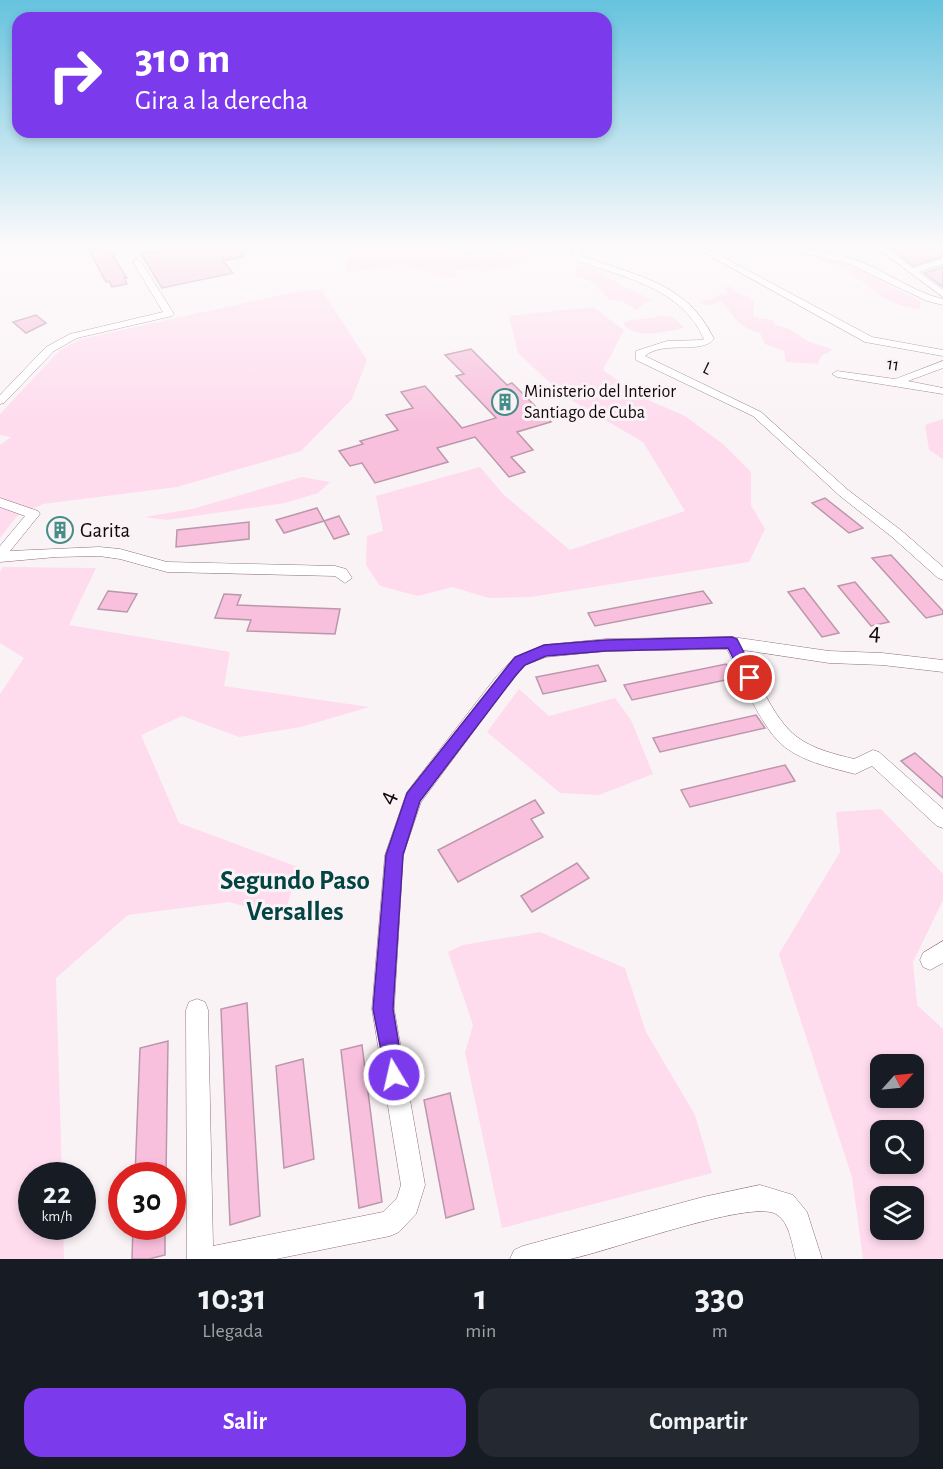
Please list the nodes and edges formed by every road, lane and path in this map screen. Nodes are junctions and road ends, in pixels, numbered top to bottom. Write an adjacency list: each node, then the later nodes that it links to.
1 (165, 307): 9 (street)
2 (687, 307): 12 (street, L)
3 (808, 307): 4 (street)
4 (943, 353)
5 (943, 364): 7 (street)
6 (837, 374): 7 (street, 11)
7 (896, 382): 8 (street, 11)
8 (943, 391)
9 (0, 400)
10 (0, 502): 11 (street)
11 (0, 556): 13 (street)
12 (940, 568)
13 (345, 578)
14 (732, 642): 15 (street, 4); 16 (street); 19 (street, 4)
15 (941, 669)
16 (943, 820)
17 (197, 1010): 18 (street)
18 (200, 1259)
19 (213, 1259)
20 (523, 1259): 21 (street)
21 (809, 1259)

